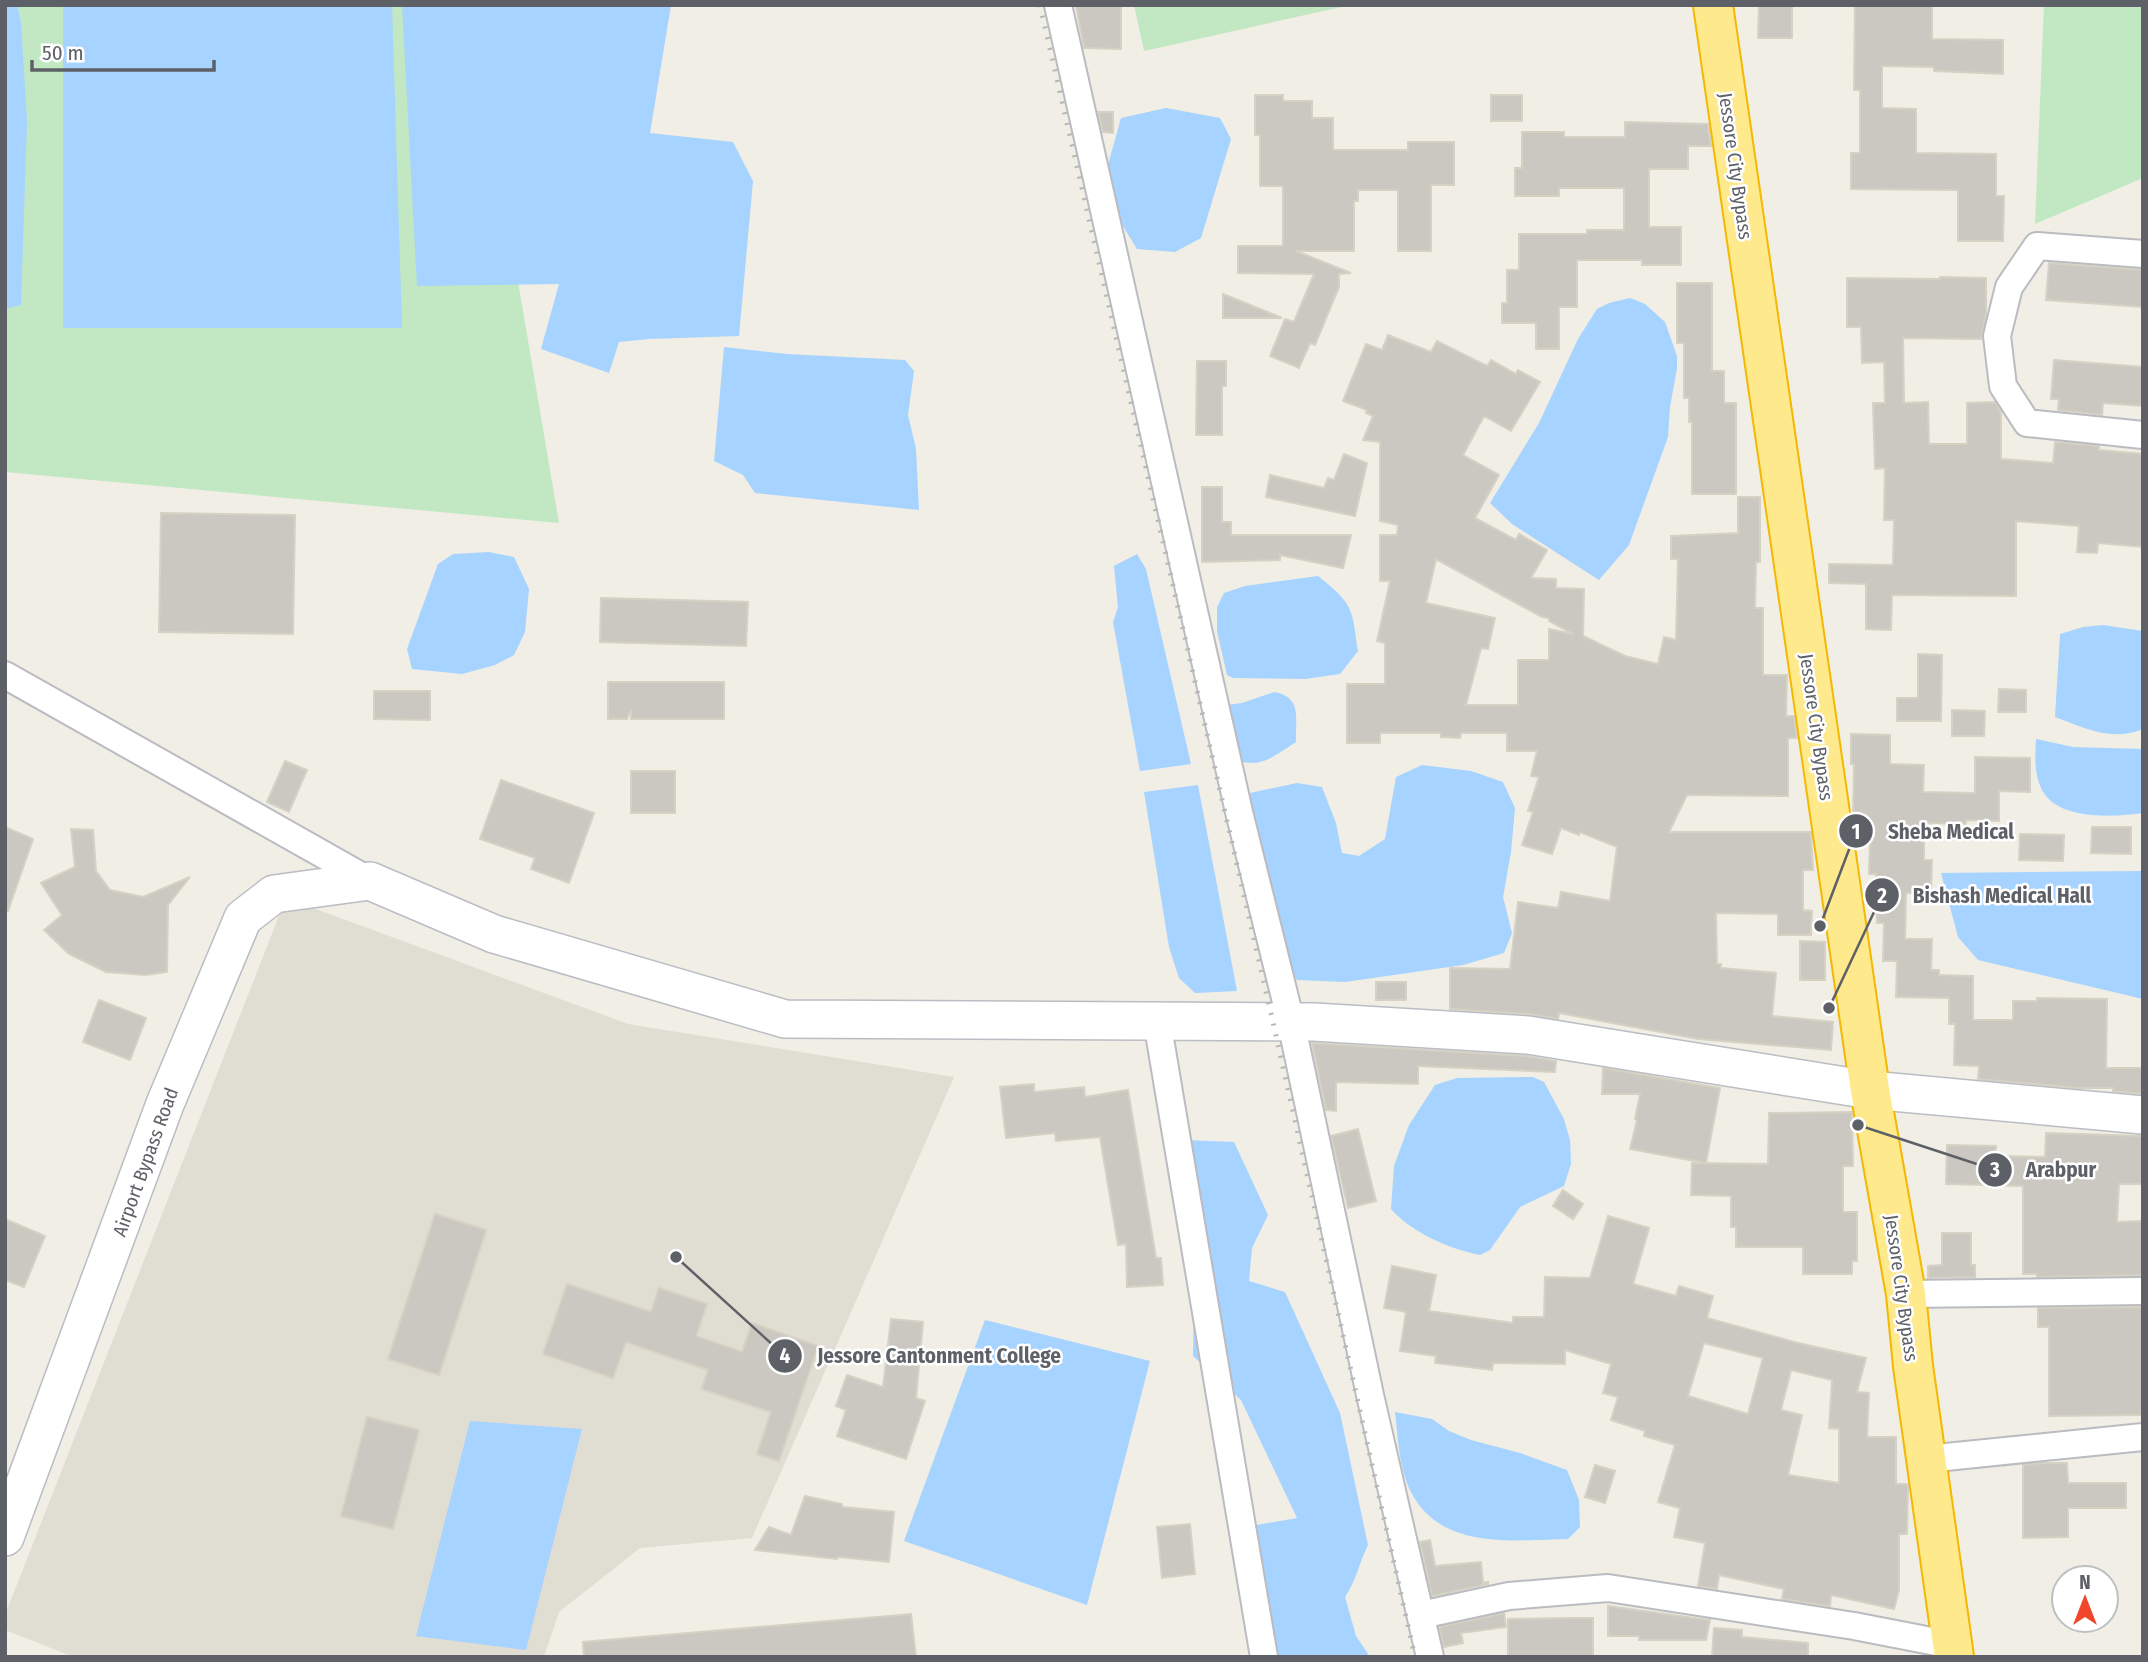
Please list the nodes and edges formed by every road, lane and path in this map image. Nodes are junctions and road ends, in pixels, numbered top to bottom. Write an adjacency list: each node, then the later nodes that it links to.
1 (1058, 5): 8 (street)
2 (1713, 5): 9 (highway, Jessore City Bypass)
3 (2143, 254): 4 (street)
4 (2143, 435)
5 (5, 675): 6 (street)
6 (370, 881): 7 (street); 15 (street, Airport Bypass Road)
7 (1157, 1021): 8 (street); 18 (street)
8 (1291, 1022): 9 (street); 16 (street)
9 (1870, 1090): 10 (street); 12 (highway, Jessore City Bypass)
10 (2143, 1115)
11 (2143, 1291): 12 (street)
12 (1906, 1294): 14 (highway, Jessore City Bypass)
13 (2143, 1437): 14 (street)
14 (1926, 1459): 17 (highway, Jessore City Bypass)
15 (5, 1536)
16 (1421, 1615): 17 (street); 19 (street)
17 (1953, 1651)
18 (1264, 1657)
19 (1430, 1657)

